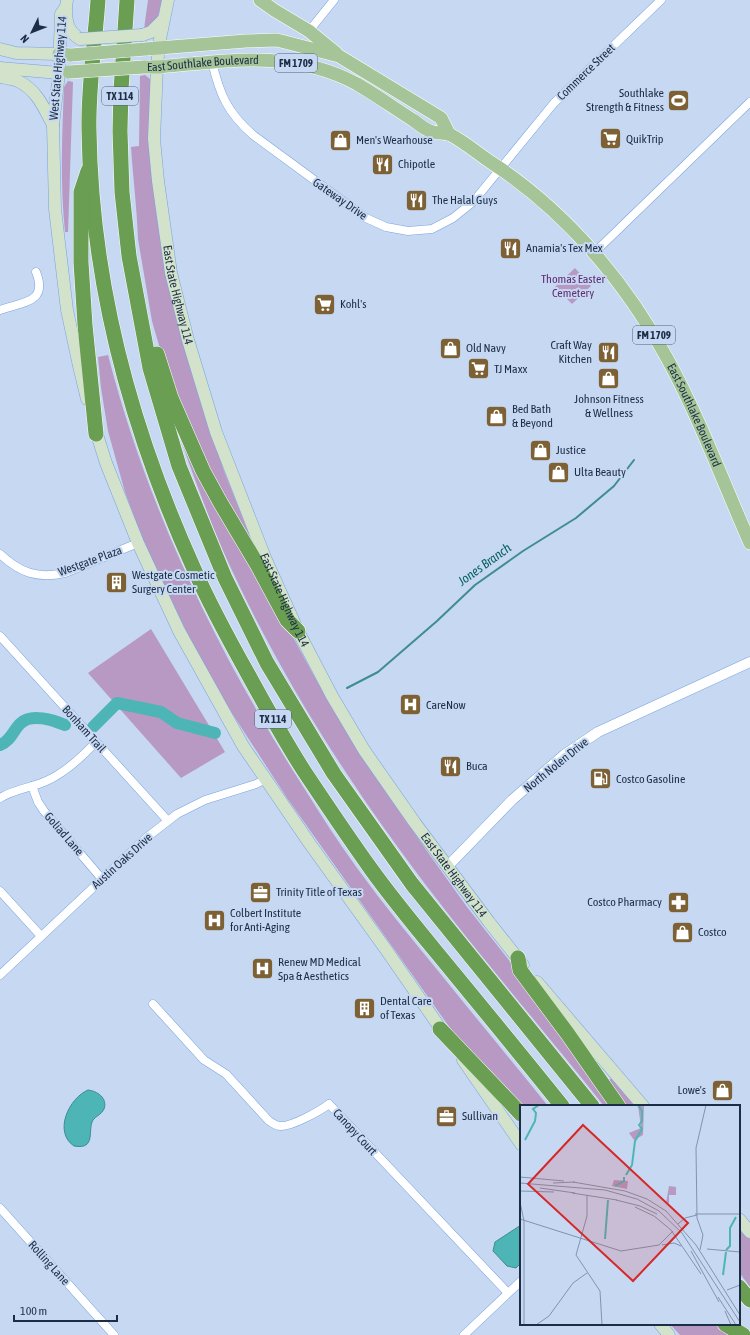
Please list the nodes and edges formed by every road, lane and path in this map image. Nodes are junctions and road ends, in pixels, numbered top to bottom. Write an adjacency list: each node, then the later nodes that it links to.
1 (98, 0): 23 (highway, TX 114)
2 (127, 0): 25 (highway, TX 114)
3 (168, 0): 8 (main road, East State Highway 114)
4 (260, 0): 9 (main road)
5 (334, 0): 9 (street)
6 (661, 0): 24 (street, Commerce Street)
7 (67, 4): 8 (main road, bridge); 13 (main road, West State Highway 114)
8 (163, 20): 12 (main road, East State Highway 114)
9 (309, 31): 10 (main road); 14 (main road)
10 (277, 40): 12 (main road, East Southlake Boulevard / FM 1709); 14 (main road, East Southlake Boulevard / FM 1709)
11 (0, 49): 13 (main road)
12 (153, 49): 13 (main road, FM 1709, bridge); 16 (main road, East State Highway 114)
13 (65, 54): 18 (main road, West State Highway 114)
14 (339, 56): 22 (main road, East Southlake Boulevard / FM 1709)
15 (212, 62): 16 (main road, East Southlake Boulevard / FM 1709); 22 (main road, East Southlake Boulevard / FM 1709); 24 (street, Gateway Drive)
16 (150, 67): 18 (main road, East Southlake Boulevard / FM 1709, bridge); 33 (main road, East State Highway 114)
17 (0, 68): 18 (main road)
18 (64, 72): 21 (main road, West State Highway 114)
19 (0, 77): 21 (main road)
20 (750, 102): 26 (street)
21 (53, 124): 29 (main road, West State Highway 114)
22 (449, 134): 24 (main road, East Southlake Boulevard / FM 1709)
23 (91, 164): 29 (highway); 49 (highway, TX 114)
24 (500, 168): 26 (main road, East Southlake Boulevard / FM 1709)
25 (124, 209): 33 (highway); 50 (highway, TX 114)
26 (594, 253): 31 (main road, East Southlake Boulevard / FM 1709)
27 (36, 272): 28 (street)
28 (0, 310)
29 (96, 434): 30 (main road)
30 (138, 543): 32 (street, Westgate Plaza); 37 (main road)
31 (750, 543)
32 (0, 554)
33 (298, 632): 41 (main road, East State Highway 114)
34 (0, 636): 36 (street, Bonham Trail)
35 (750, 662): 41 (street, North Nolen Drive)
36 (96, 742): 38 (street); 40 (street, Bonham Trail)
37 (266, 779): 40 (street, Austin Oaks Drive); 48 (main road)
38 (32, 786): 39 (street); 42 (street, Goliad Lane)
39 (0, 798)
40 (168, 821): 42 (street, Austin Oaks Drive)
41 (447, 867): 45 (main road, East State Highway 114)
42 (102, 879): 44 (street, Austin Oaks Drive)
43 (0, 891): 44 (street)
44 (41, 936): 46 (street, Austin Oaks Drive)
45 (518, 958): 51 (highway); 52 (main road, East State Highway 114)
46 (0, 975)
47 (153, 1004): 60 (street, Canopy Court)
48 (440, 1029): 53 (highway); 54 (main road)
49 (561, 1105)
50 (591, 1105)
51 (617, 1105)
52 (642, 1105)
53 (520, 1113)
54 (520, 1143)
55 (0, 1208): 65 (street, Rolling Lane)
56 (740, 1220): 57 (main road)
57 (750, 1232)
58 (520, 1282): 60 (street)
59 (740, 1288): 61 (highway)
60 (508, 1293): 66 (street)
61 (750, 1300)
62 (661, 1325): 67 (main road)
63 (727, 1325): 68 (highway)
64 (737, 1325): 68 (highway)
65 (114, 1335)
66 (464, 1335)
67 (669, 1335)
68 (744, 1335)

